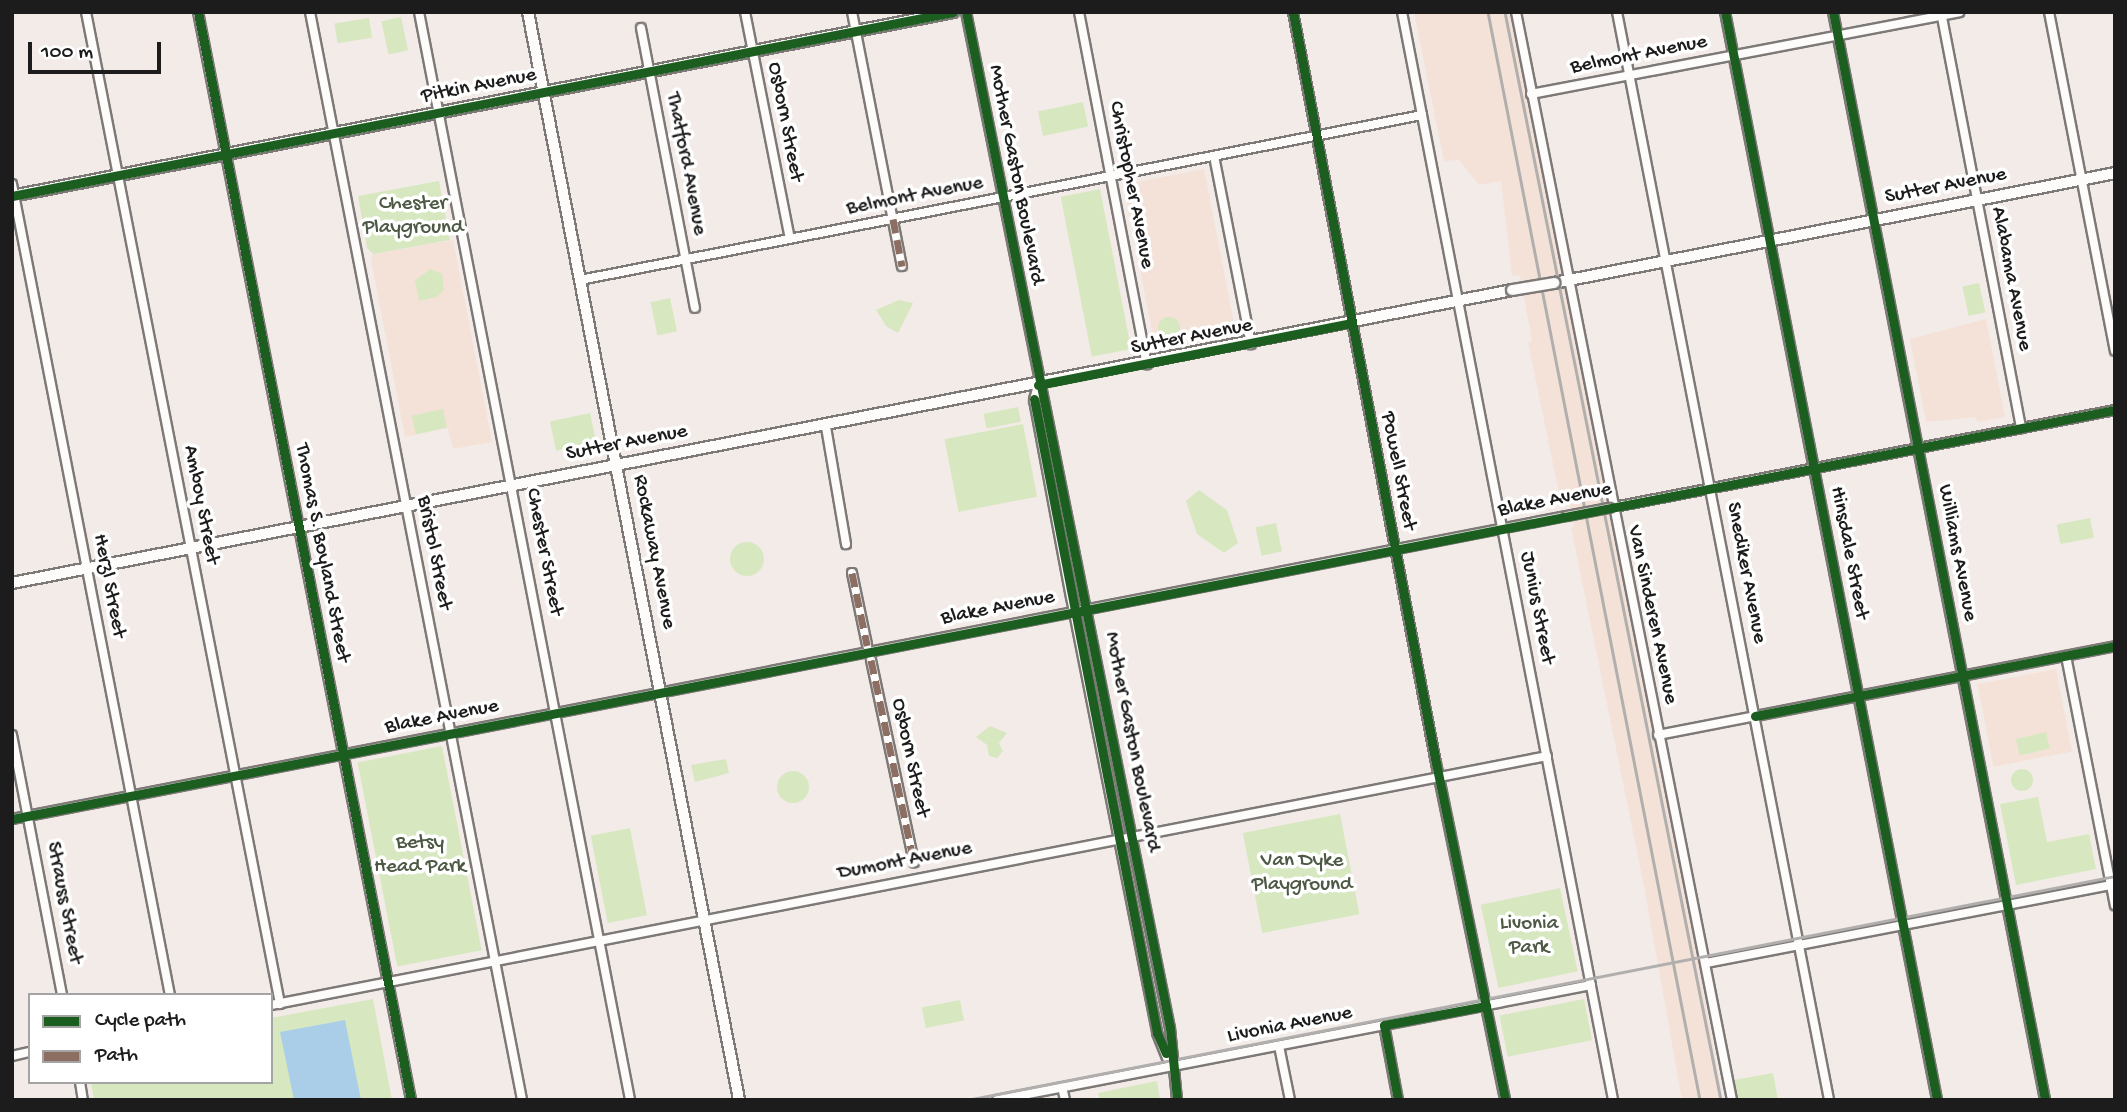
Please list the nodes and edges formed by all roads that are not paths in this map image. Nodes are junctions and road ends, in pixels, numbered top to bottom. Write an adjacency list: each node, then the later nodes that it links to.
1 (86, 12): 36 (street, Amboy Street)
2 (198, 12): 33 (street, Thomas S. Boyland Street)
3 (310, 12): 31 (street, Bristol Street)
4 (419, 12): 29 (street, Chester Street)
5 (527, 12): 27 (street, Rockaway Avenue)
6 (745, 12): 23 (street, Osborn Street)
7 (852, 12): 21 (street)
8 (953, 12): 21 (street, Pitkin Avenue)
9 (966, 12): 40 (street, Mother Gaston Boulevard)
10 (1079, 12): 37 (street, Christopher Avenue)
11 (1293, 12): 32 (street, Powell Street)
12 (1402, 12): 30 (street, Junius Street)
13 (1516, 12): 28 (street, Van Sinderen Avenue)
14 (1618, 12): 26 (street, Snediker Avenue)
15 (1725, 12): 24 (street, Hinsdale Street)
16 (1833, 12): 22 (street, Williams Avenue)
17 (1959, 12): 19 (street, Belmont Avenue)
18 (2049, 12): 38 (street)
19 (1941, 14): 22 (street, Belmont Avenue); 41 (street, Alabama Avenue)
20 (640, 28): 25 (street, Thatford Avenue)
21 (856, 31): 23 (street, Pitkin Avenue); 42 (street)
22 (1838, 36): 24 (street, Belmont Avenue); 43 (street, Williams Avenue)
23 (753, 51): 25 (street, Pitkin Avenue); 44 (street, Osborn Street)
24 (1734, 55): 26 (street, Belmont Avenue); 45 (street, Hinsdale Street)
25 (649, 72): 27 (street, Pitkin Avenue); 46 (street, Thatford Avenue)
26 (1630, 75): 28 (street, Belmont Avenue); 47 (street, Snediker Avenue)
27 (543, 92): 29 (street, Pitkin Avenue); 49 (street, Rockaway Avenue)
28 (1531, 94): 50 (street, Van Sinderen Avenue)
29 (439, 113): 31 (street, Pitkin Avenue); 64 (street, Chester Street)
30 (1422, 115): 32 (street, Belmont Avenue); 51 (street, Junius Street)
31 (333, 134): 33 (street, Pitkin Avenue); 66 (street, Bristol Street)
32 (1316, 136): 34 (street, Belmont Avenue); 53 (street, Powell Street)
33 (226, 155): 36 (street, Pitkin Avenue); 68 (street, Thomas S. Boyland Street)
34 (1214, 156): 37 (street, Belmont Avenue); 54 (street)
35 (2115, 173): 38 (street, Sutter Avenue)
36 (118, 175): 39 (street, Pitkin Avenue); 71 (street, Amboy Street)
37 (1111, 176): 40 (street, Belmont Avenue); 56 (street, Christopher Avenue)
38 (2081, 180): 41 (street, Sutter Avenue); 55 (street)
39 (13, 192): 73 (street, Herzl Street)
40 (1002, 198): 42 (street, Belmont Avenue); 57 (street, Mother Gaston Boulevard)
41 (1978, 200): 43 (street, Sutter Avenue); 60 (street, Alabama Avenue)
42 (893, 219): 44 (street, Belmont Avenue); 48 (street)
43 (1874, 220): 45 (street, Sutter Avenue); 61 (street, Williams Avenue)
44 (790, 239): 46 (street, Belmont Avenue)
45 (1770, 240): 47 (street, Sutter Avenue); 63 (street, Hinsdale Street)
46 (686, 259): 49 (street, Belmont Avenue); 52 (street, Thatford Avenue)
47 (1666, 261): 50 (street, Sutter Avenue); 65 (street, Snediker Avenue)
48 (902, 266)
49 (580, 280): 62 (street, Rockaway Avenue)
50 (1567, 281): 51 (street, Sutter Avenue, bridge); 67 (street, Van Sinderen Avenue)
51 (1458, 301): 53 (street, Sutter Avenue); 69 (street, Junius Street)
52 (695, 307)
53 (1352, 323): 54 (street, Sutter Avenue); 72 (street, Powell Street)
54 (1251, 344): 56 (street, Sutter Avenue)
55 (2115, 351)
56 (1147, 364): 57 (street, Sutter Avenue)
57 (1038, 385): 59 (street, Sutter Avenue); 76 (street, Mother Gaston Boulevard); 77 (street, Mother Gaston Boulevard)
58 (2115, 410): 60 (street, Blake Avenue)
59 (826, 427): 62 (street, Sutter Avenue); 70 (street)
60 (2021, 428): 61 (street, Blake Avenue)
61 (1917, 448): 63 (street, Blake Avenue); 82 (street, Williams Avenue)
62 (616, 466): 64 (street, Sutter Avenue); 83 (street, Rockaway Avenue)
63 (1814, 468): 65 (street, Blake Avenue); 84 (street, Hinsdale Street)
64 (512, 486): 66 (street, Sutter Avenue); 85 (street, Chester Street)
65 (1710, 488): 67 (street, Blake Avenue); 86 (street, Snediker Avenue)
66 (406, 507): 68 (street, Sutter Avenue); 87 (street, Bristol Street)
67 (1610, 508): 69 (street, Blake Avenue, bridge); 89 (street, Van Sinderen Avenue)
68 (299, 527): 71 (street, Sutter Avenue); 90 (street, Thomas S. Boyland Street)
69 (1503, 529): 72 (street, Blake Avenue); 91 (street, Junius Street)
70 (846, 544)
71 (191, 548): 73 (street, Sutter Avenue); 92 (street, Amboy Street)
72 (1395, 550): 76 (street, Blake Avenue); 93 (street, Powell Street)
73 (87, 569): 75 (street, Sutter Avenue); 94 (street, Herzl Street)
74 (852, 573): 78 (street)
75 (12, 583)
76 (1087, 609): 77 (street, Blake Avenue); 97 (street, Mother Gaston Boulevard)
77 (1074, 612): 83 (street, Blake Avenue); 98 (street, Mother Gaston Boulevard)
78 (867, 645)
79 (2115, 646): 80 (street)
80 (2066, 656): 82 (street); 100 (street)
81 (871, 660): 99 (street, Osborn Street)
82 (1962, 675): 84 (street); 101 (street, Williams Avenue)
83 (661, 693): 85 (street, Blake Avenue); 103 (street, Rockaway Avenue)
84 (1858, 696): 86 (street); 104 (street, Hinsdale Street)
85 (556, 713): 87 (street, Blake Avenue); 105 (street, Chester Street)
86 (1755, 716): 89 (street); 106 (street, Snediker Avenue)
87 (451, 734): 90 (street, Blake Avenue); 107 (street, Bristol Street)
88 (12, 735): 95 (street, Strauss Street)
89 (1658, 735): 108 (street, Van Sinderen Avenue)
90 (343, 755): 92 (street, Blake Avenue); 109 (street, Thomas S. Boyland Street)
91 (1547, 756): 93 (street, Dumont Avenue); 110 (street, Junius Street)
92 (235, 776): 94 (street, Blake Avenue); 113 (street, Amboy Street)
93 (1438, 777): 97 (street, Dumont Avenue); 114 (street, Powell Street)
94 (132, 796): 95 (street, Blake Avenue); 112 (street, Herzl Street)
95 (28, 817): 96 (street, Blake Avenue); 111 (street, Strauss Street)
96 (12, 820)
97 (1132, 835): 98 (street, Dumont Avenue); 117 (street, Mother Gaston Boulevard)
98 (1118, 837): 103 (street, Dumont Avenue); 117 (street, Mother Gaston Boulevard)
99 (915, 862)
100 (2113, 884): 101 (street); 102 (street)
101 (2007, 904): 104 (street); 133 (street, Williams Avenue)
102 (2115, 905)
103 (705, 920): 105 (street, Dumont Avenue); 122 (street, Rockaway Avenue)
104 (1903, 925): 106 (street); 132 (street, Hinsdale Street)
105 (599, 942): 107 (street, Dumont Avenue); 121 (street, Chester Street)
106 (1799, 945): 108 (street); 131 (street, Snediker Avenue)
107 (495, 962): 109 (street, Dumont Avenue); 120 (street, Bristol Street)
108 (1706, 963): 130 (street, Van Sinderen Avenue)
109 (387, 982): 113 (street, Dumont Avenue); 119 (street, Thomas S. Boyland Street)
110 (1591, 985): 114 (street, Livonia Avenue); 129 (street, Junius Street)
111 (62, 993)
112 (170, 993)
113 (276, 1004)
114 (1486, 1006): 115 (street, Livonia Avenue); 128 (street, Powell Street)
115 (1384, 1025): 116 (street, Livonia Avenue); 127 (street)
116 (1279, 1046): 117 (street, Livonia Avenue); 126 (street)
117 (1171, 1066): 118 (street, Livonia Avenue); 125 (street, Mother Gaston Boulevard)
118 (1062, 1087): 123 (street, Livonia Avenue); 124 (street)
119 (411, 1100)
120 (522, 1100)
121 (629, 1100)
122 (739, 1100)
123 (997, 1100)
124 (1065, 1100)
125 (1177, 1100)
126 (1290, 1100)
127 (1398, 1100)
128 (1505, 1100)
129 (1613, 1100)
130 (1732, 1100)
131 (1829, 1100)
132 (1937, 1100)
133 (2045, 1100)

